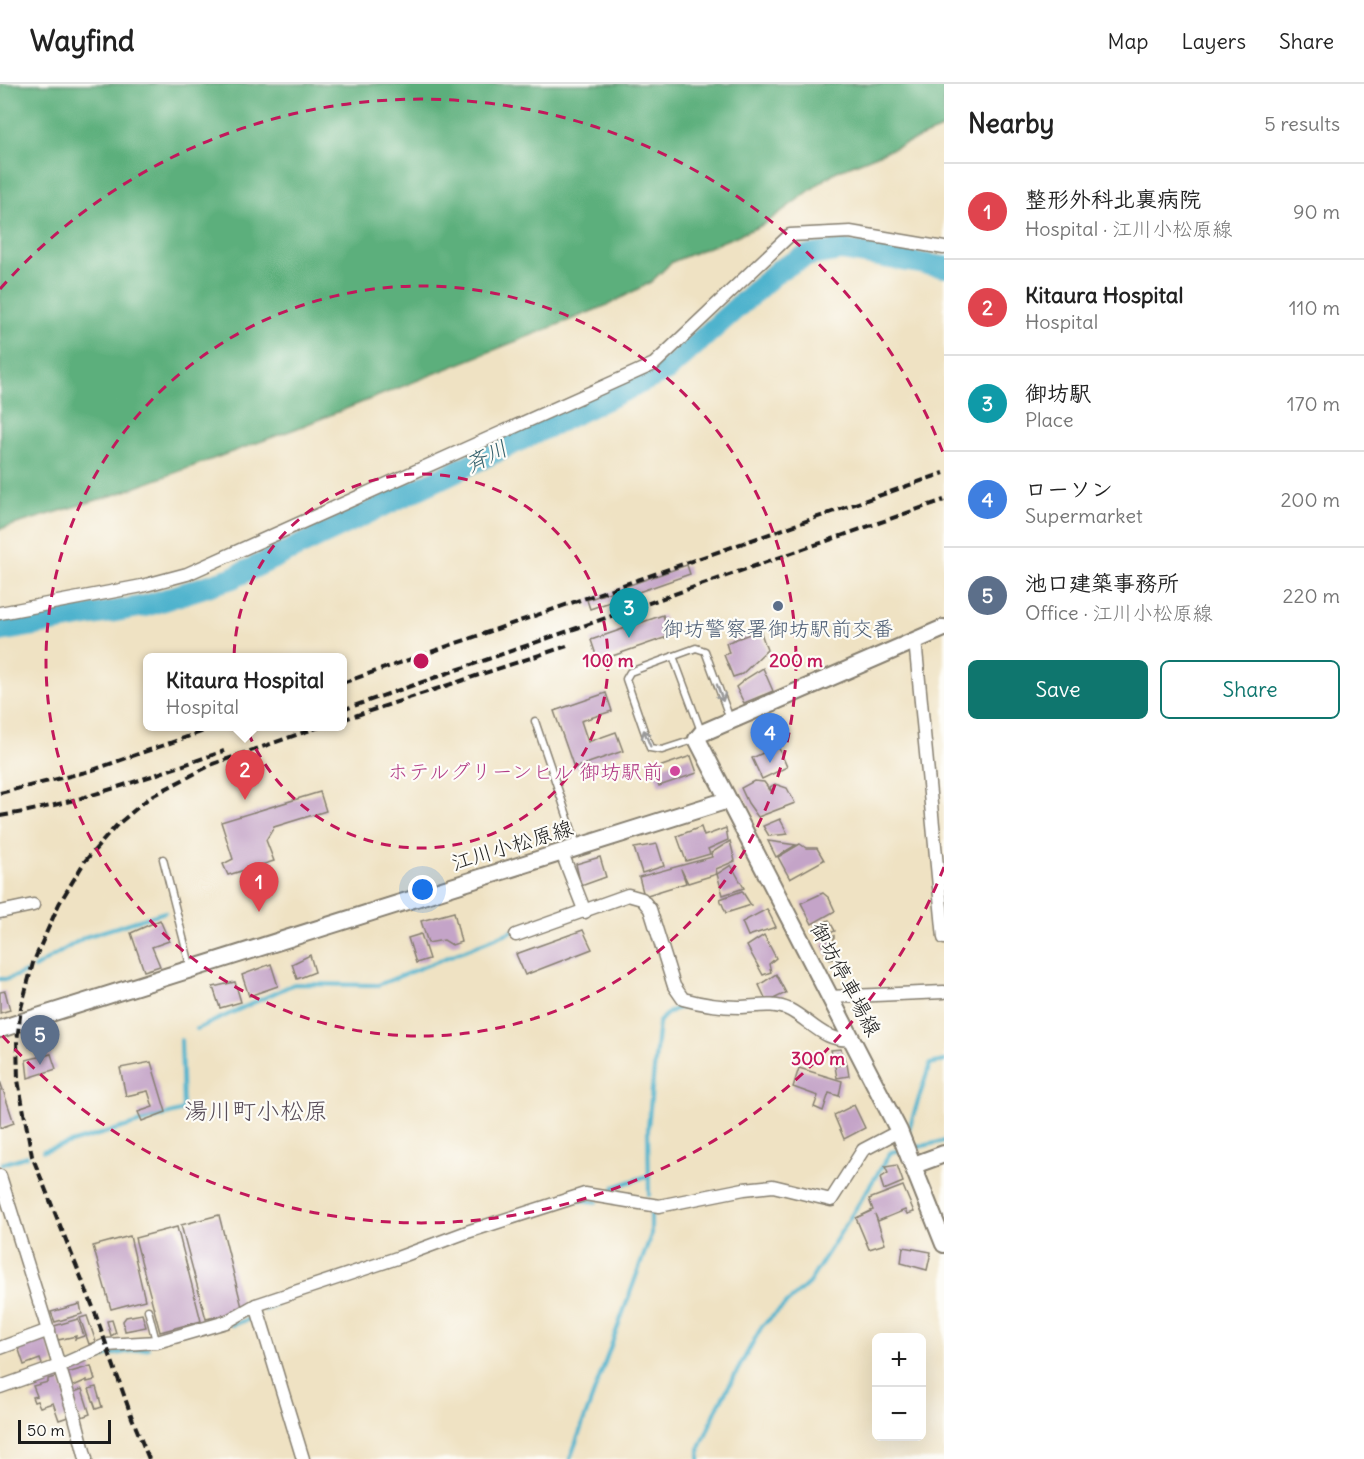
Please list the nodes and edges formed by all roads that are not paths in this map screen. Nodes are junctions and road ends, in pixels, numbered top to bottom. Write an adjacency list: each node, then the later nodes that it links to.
1 (944, 249): 2 (street)
2 (0, 613)
3 (944, 628): 4 (main road)
4 (915, 640): 7 (main road); 16 (street)
5 (673, 656): 7 (lane, one-way to 7); 8 (lane); 8 (lane, one-way to 5)
6 (535, 720): 10 (lane)
7 (731, 720): 8 (main road)
8 (699, 736): 9 (main road, 御坊停車場線)
9 (728, 800): 10 (main road, 江川小松原線); 19 (main road, 御坊停車場線)
10 (570, 851): 14 (street); 17 (main road, 江川小松原線)
11 (163, 859): 17 (lane)
12 (33, 905): 13 (street)
13 (0, 912)
14 (585, 912): 15 (street); 21 (street)
15 (516, 935)
16 (944, 938)
17 (191, 970): 20 (main road, 江川小松原線)
18 (944, 992): 19 (street)
19 (829, 997): 21 (main road, 御坊停車場線)
20 (0, 1029)
21 (852, 1039): 22 (main road, 御坊停車場線)
22 (899, 1131): 24 (main road, 御坊停車場線); 27 (street)
23 (944, 1154): 24 (main road)
24 (914, 1166): 26 (main road, 御坊停車場線)
25 (0, 1176): 29 (street)
26 (944, 1243)
27 (256, 1305): 30 (street); 35 (street)
28 (148, 1310): 30 (lane)
29 (49, 1330): 31 (street); 32 (street)
30 (157, 1342): 32 (street)
31 (0, 1348)
32 (59, 1366): 33 (street); 34 (street)
33 (0, 1386)
34 (86, 1459)
35 (303, 1459)

